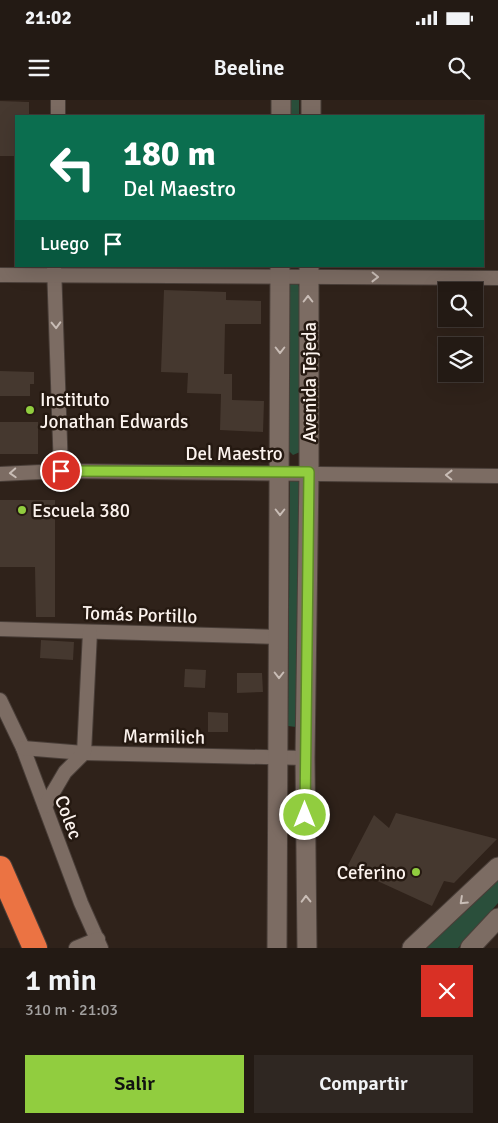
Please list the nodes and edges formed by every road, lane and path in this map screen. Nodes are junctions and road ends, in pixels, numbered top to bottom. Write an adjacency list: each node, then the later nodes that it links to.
1 (58, 100): 4 (street)
2 (281, 100): 5 (main road)
3 (311, 100): 6 (main road)
4 (58, 115)
5 (281, 115)
6 (311, 115)
7 (54, 271): 8 (street); 10 (street); 12 (street, one-way to 12)
8 (280, 271): 9 (street); 13 (main road, Avenida Tejeda, one-way to 13)
9 (308, 271): 11 (street, one-way to 11); 14 (main road, Avenida Tejeda, one-way to 9)
10 (0, 274)
11 (498, 278)
12 (61, 471): 13 (street, Del Maestro); 15 (street, Del Maestro, one-way to 15)
13 (280, 472): 14 (street, Del Maestro); 19 (main road, Avenida Tejeda, one-way to 19)
14 (309, 472): 16 (street, Del Maestro, one-way to 14); 24 (main road, Avenida Tejeda)
15 (0, 474)
16 (498, 476)
17 (0, 629): 18 (street, Tomás Portillo)
18 (90, 632): 19 (street, Tomás Portillo); 22 (street)
19 (279, 637): 23 (main road, Avenida Tejeda, one-way to 23)
20 (0, 700): 21 (street, Colec)
21 (23, 748): 22 (street, Marmilich); 25 (street, Colec)
22 (84, 753): 23 (street, Marmilich); 25 (street)
23 (278, 757): 24 (street, Marmilich); 32 (main road, Avenida Tejeda)
24 (305, 758): 33 (main road, Avenida Tejeda, one-way to 24)
25 (45, 806): 30 (street, Colec)
26 (498, 867): 34 (main road, one-way to 34)
27 (0, 868): 29 (highway)
28 (498, 918): 35 (main road)
29 (35, 943)
30 (99, 944): 31 (street)
31 (76, 948)
32 (277, 948)
33 (306, 948)
34 (412, 948)
35 (470, 948)

